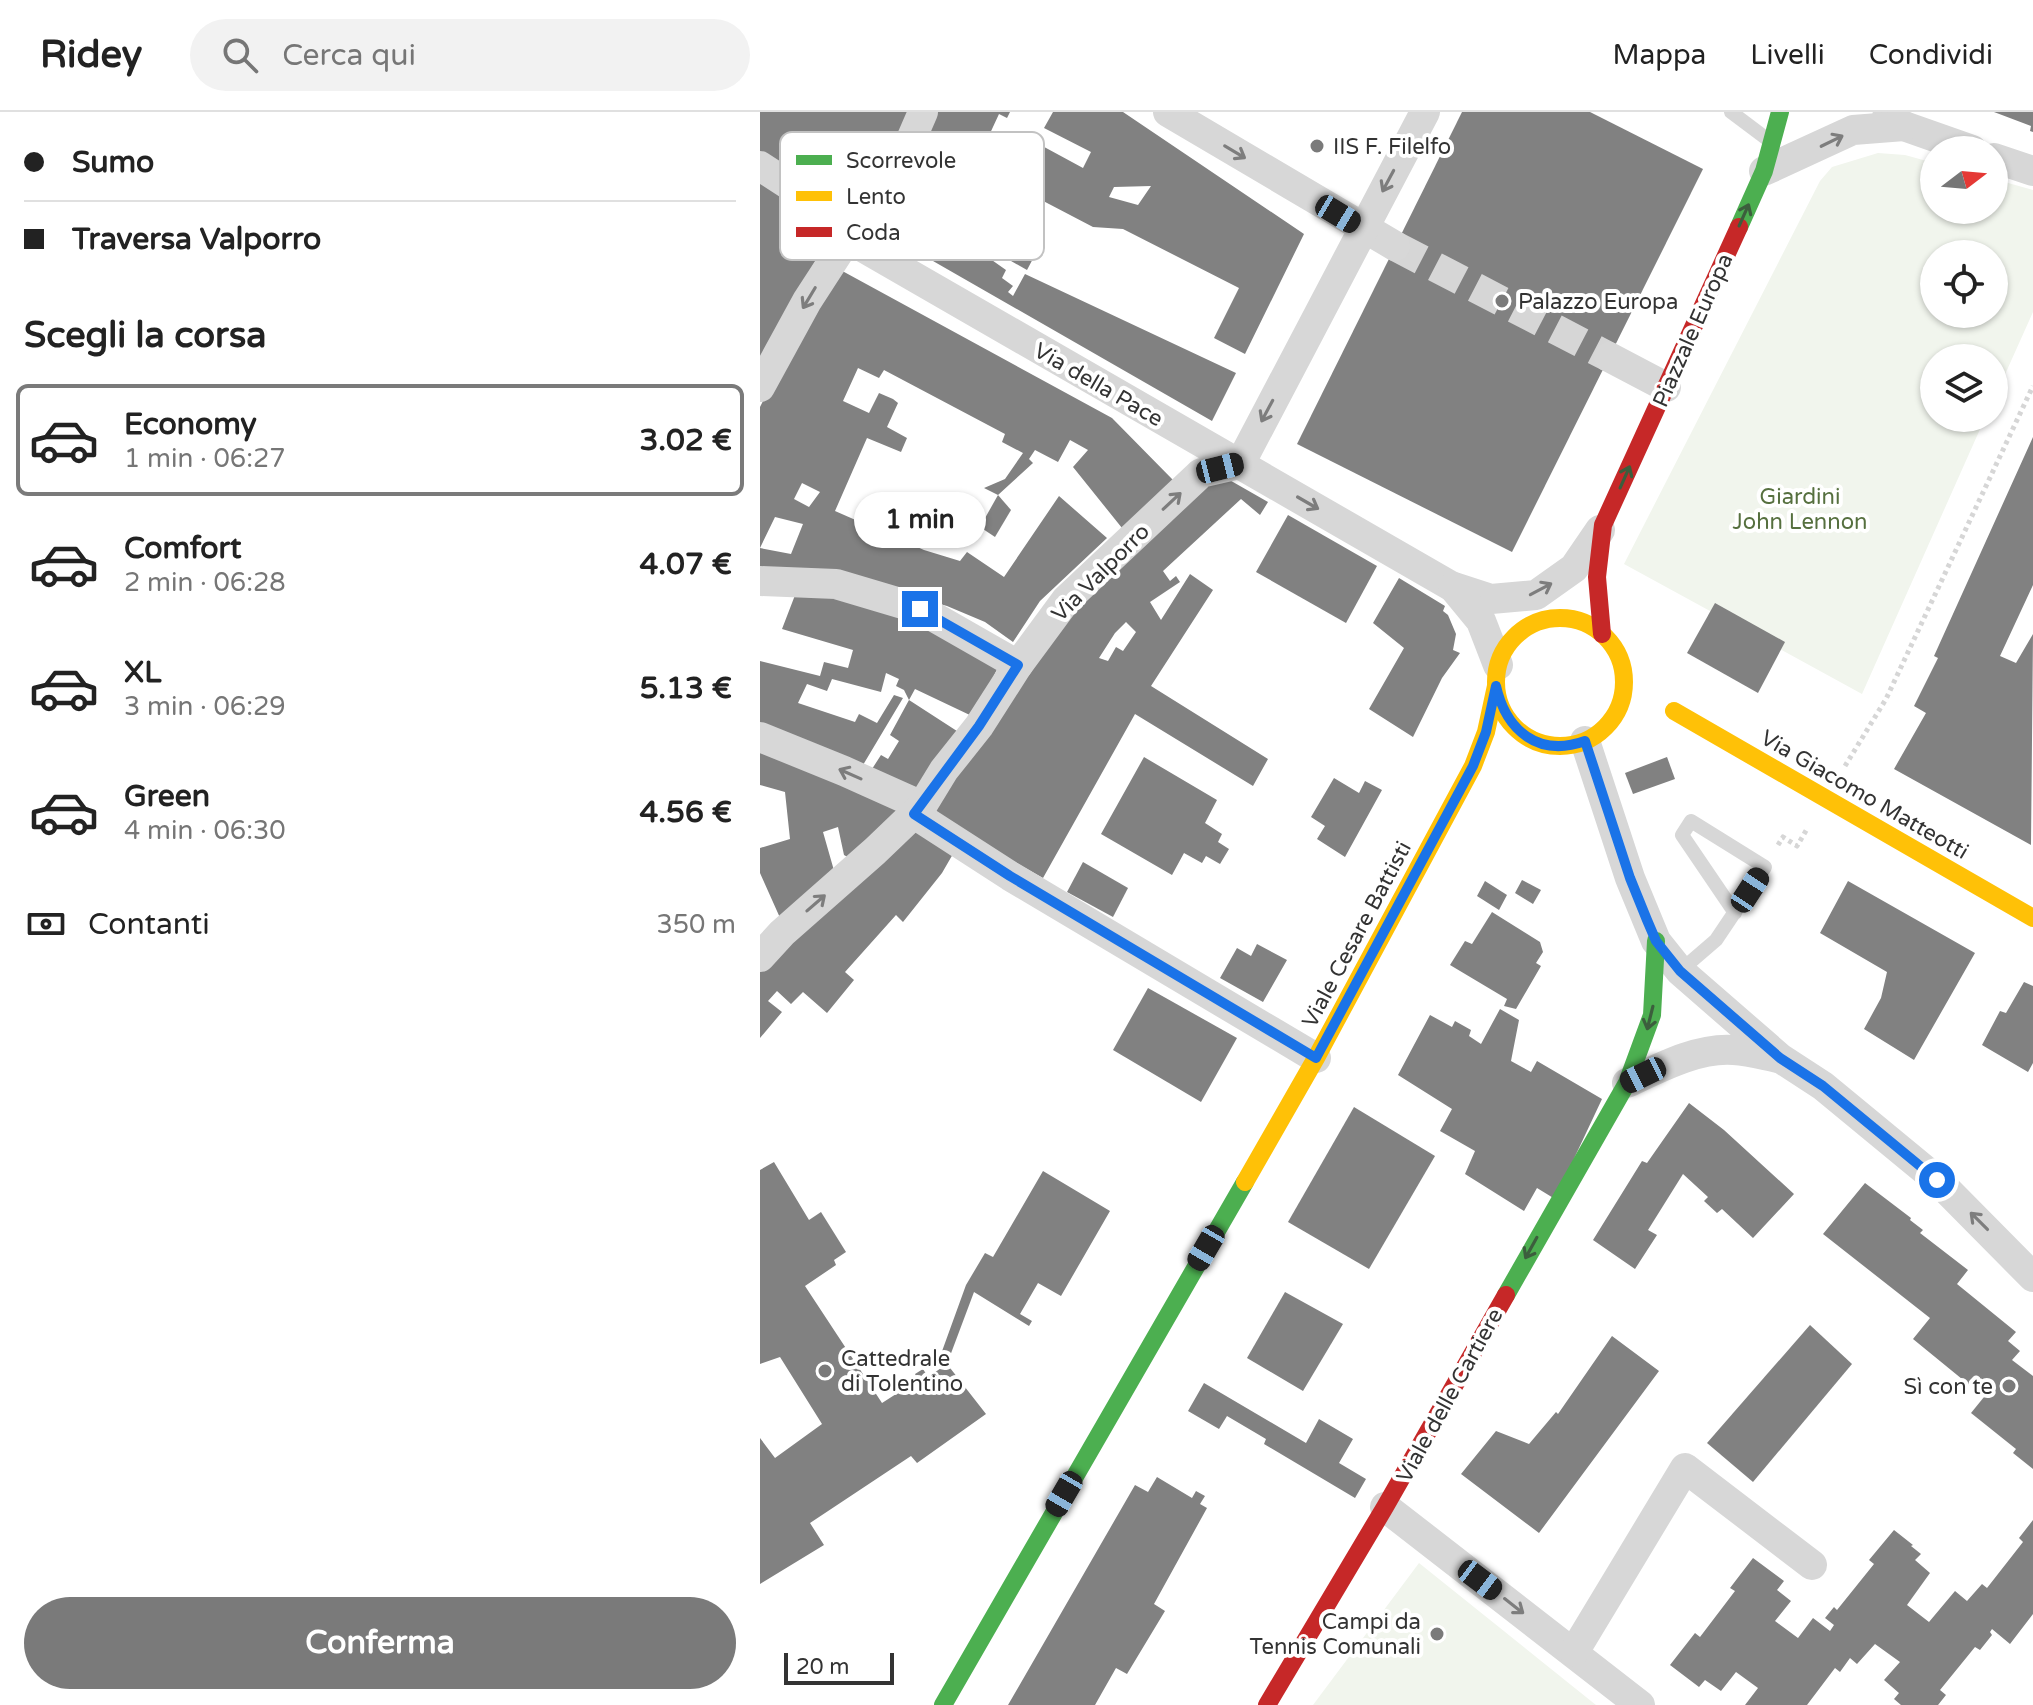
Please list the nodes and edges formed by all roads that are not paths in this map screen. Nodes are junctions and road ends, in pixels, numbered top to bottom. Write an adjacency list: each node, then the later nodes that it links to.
1 (923, 112): 7 (street)
2 (1168, 112): 15 (street, one-way to 15)
3 (1425, 112): 15 (street, one-way to 15)
4 (1731, 112): 9 (lane)
5 (1780, 112): 9 (street, Piazzale Europa)
6 (1891, 119): 8 (street); 12 (street, one-way to 6)
7 (914, 132)
8 (1935, 136)
9 (1771, 142): 12 (street, Piazzale Europa)
10 (2008, 163): 13 (street)
11 (760, 166): 14 (street, Via della Pace)
12 (1764, 171): 21 (street, Piazzale Europa, one-way to 12)
13 (2033, 171)
14 (780, 179)
15 (1363, 228): 16 (street); 22 (street, one-way to 22)
16 (1395, 246)
17 (833, 260): 20 (street, one-way to 20)
18 (885, 260): 22 (street, Via della Pace)
19 (1609, 357): 21 (street)
20 (763, 375)
21 (1666, 387): 23 (street, Piazzale Europa, one-way to 21)
22 (1240, 464): 25 (street, Via della Pace, one-way to 25); 27 (street, Via Valporro, one-way to 22)
23 (1603, 525): 25 (street, Via della Pace, one-way to 23); 26 (street, Piazzale Europa)
24 (760, 581): 27 (street)
25 (1451, 586): 29 (street, Via della Pace)
26 (1602, 634): 28 (street); 29 (street)
27 (1018, 665): 36 (street, Via Valporro)
28 (1623, 671): 30 (street); 31 (street)
29 (1497, 676): 34 (street); 35 (street, Viale Cesare Battisti)
30 (1640, 686)
31 (1617, 711): 33 (street); 38 (street, Via Giacomo Matteotti)
32 (760, 737): 36 (street, one-way to 32)
33 (1585, 741): 34 (street); 39 (street)
34 (1542, 744): 35 (street)
35 (1473, 766): 42 (street, Viale Cesare Battisti)
36 (918, 810): 40 (street, Via Valporro, one-way to 36); 42 (street)
37 (1735, 913): 37 (lane); 41 (lane)
38 (2033, 918)
39 (1656, 941): 41 (street); 44 (street, Viale delle Cartiere, one-way to 44)
40 (760, 957)
41 (1680, 971): 43 (street)
42 (1316, 1058): 49 (street, Viale Cesare Battisti)
43 (1780, 1058): 44 (street); 45 (street, one-way to 43)
44 (1627, 1083): 46 (street, Viale delle Cartiere, one-way to 46)
45 (2033, 1277)
46 (1385, 1507): 48 (street, one-way to 48); 50 (street, Viale delle Cartiere)
47 (1812, 1565): 48 (street)
48 (1574, 1652): 51 (street)
49 (943, 1705)
50 (1267, 1705)
51 (1640, 1705)

